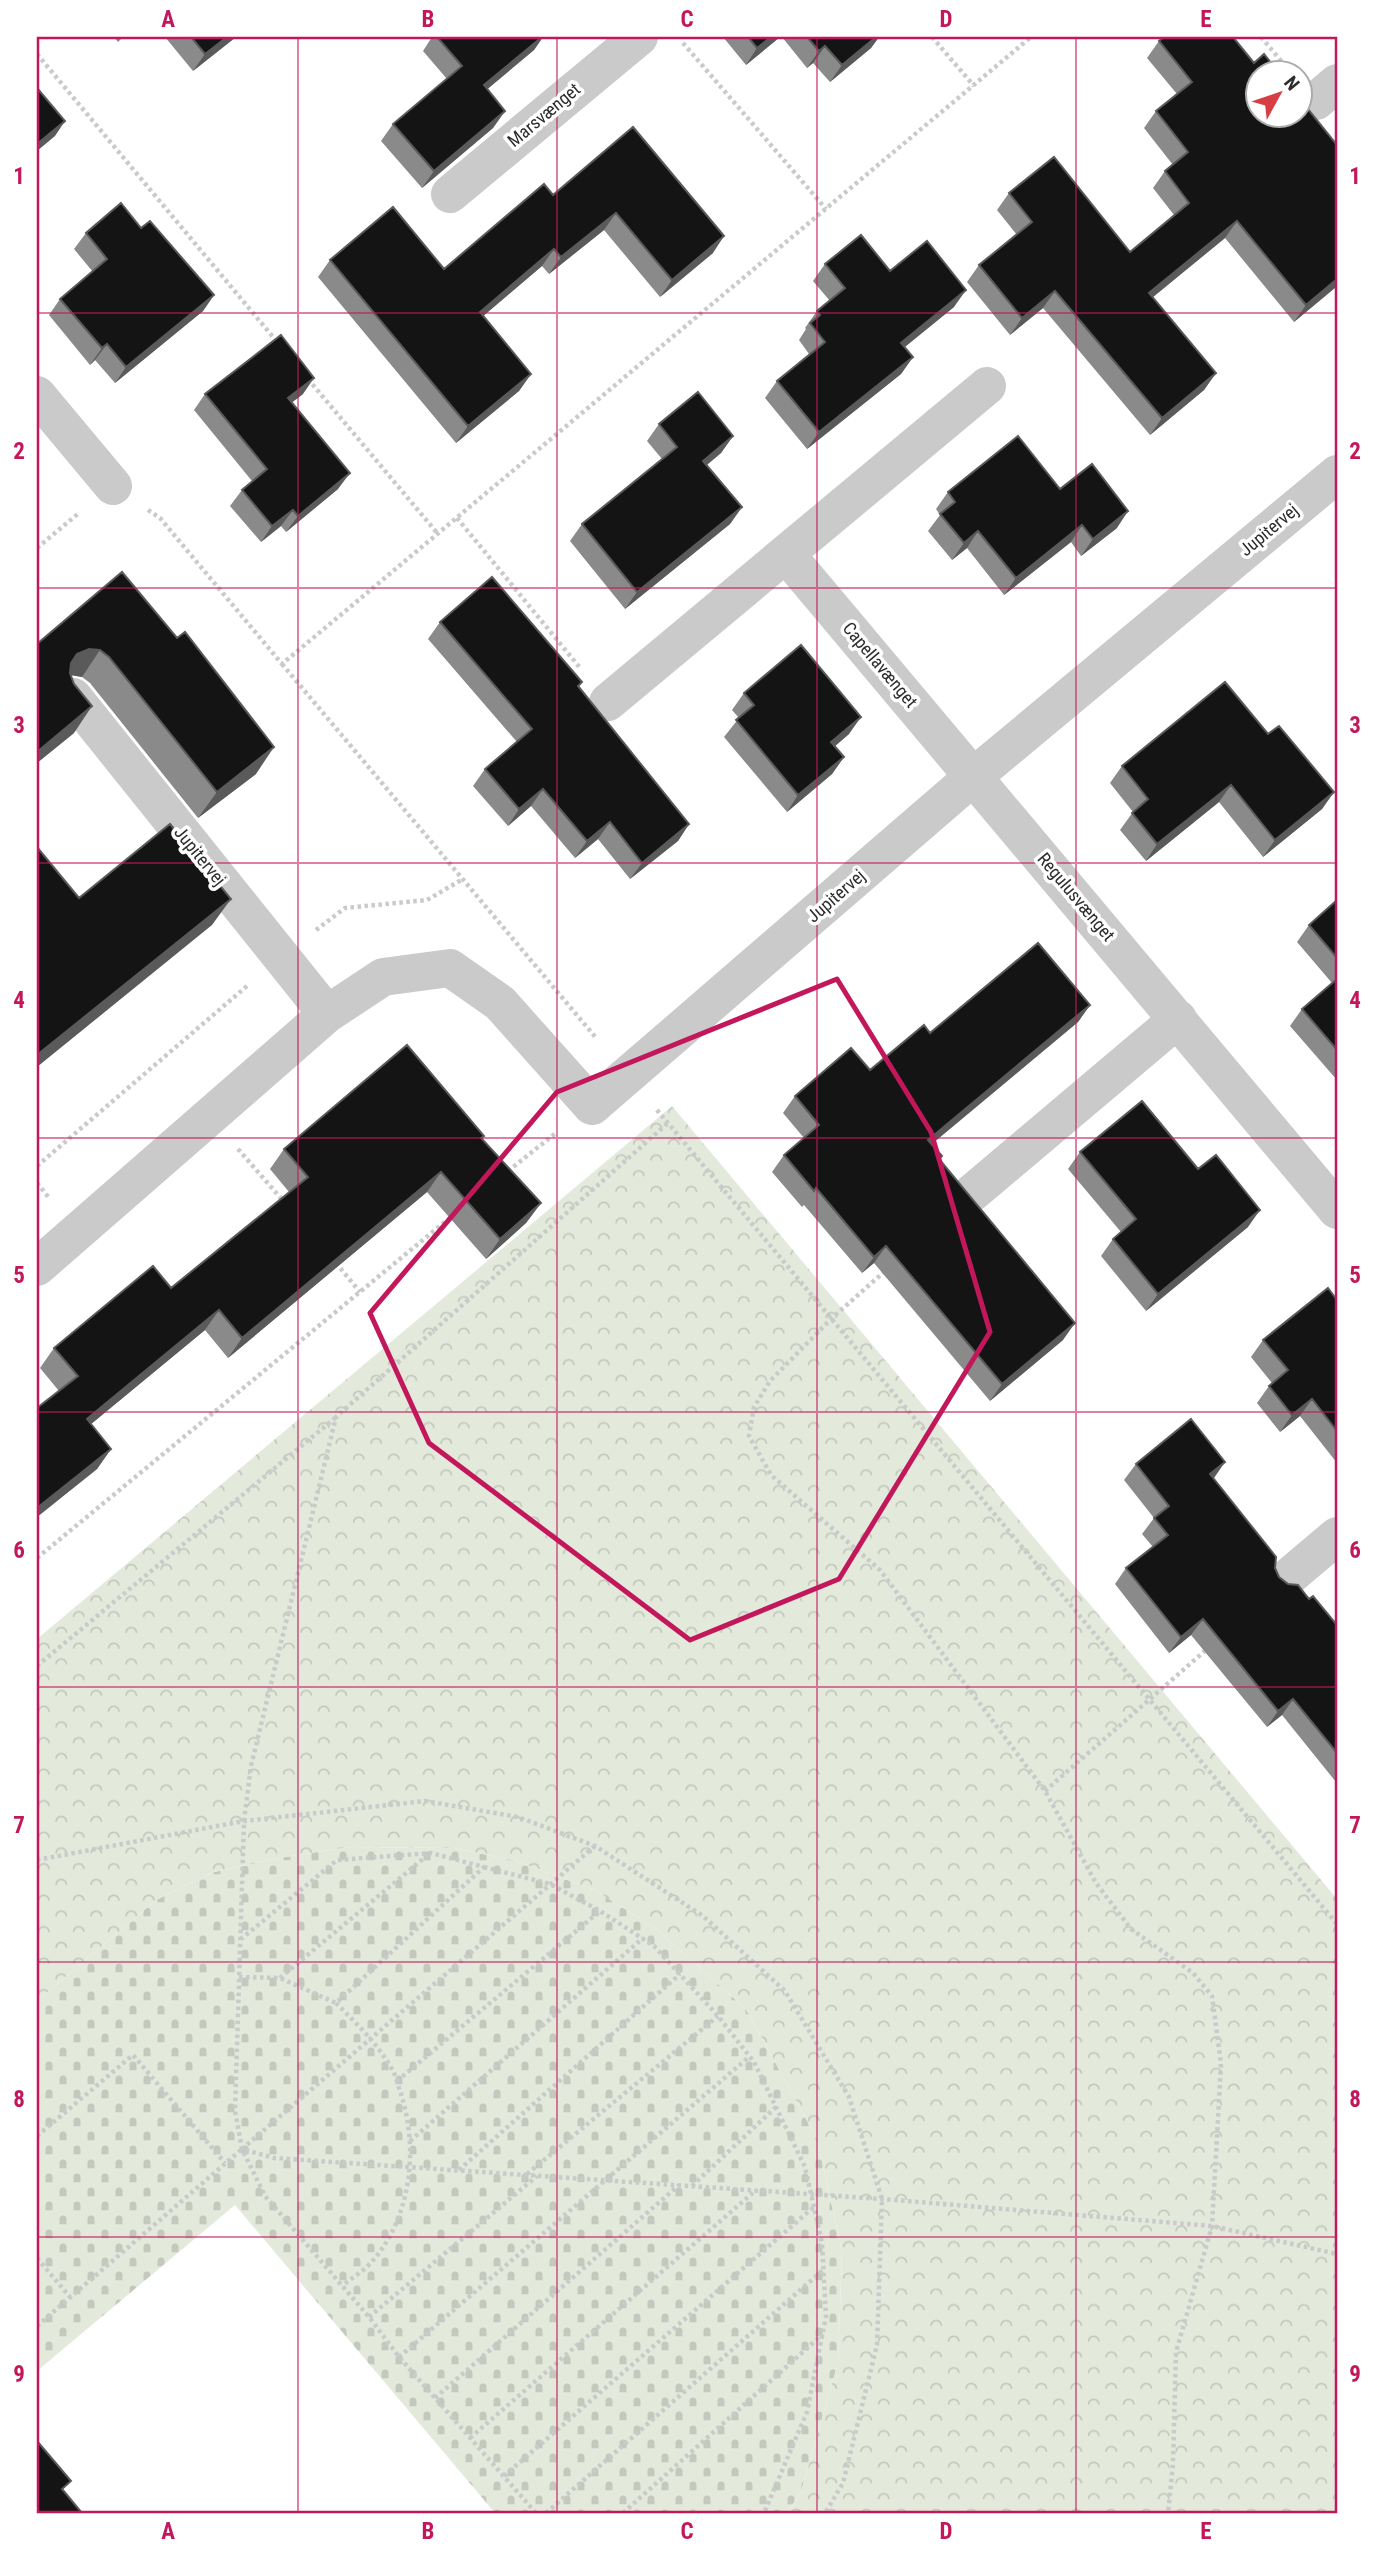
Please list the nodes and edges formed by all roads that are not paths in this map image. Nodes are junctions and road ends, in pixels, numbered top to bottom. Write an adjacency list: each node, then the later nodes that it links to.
1 (639, 37): 2 (street, Marsvænget)
2 (450, 194)
3 (987, 386): 7 (street)
4 (37, 395): 6 (street)
5 (1337, 474): 10 (street, Jupitervej)
6 (113, 486)
7 (786, 554): 9 (street); 10 (street, Capellavænget)
8 (73, 697): 11 (street, Jupitervej)
9 (608, 702)
10 (974, 776): 11 (street, Jupitervej); 12 (street, Regulusvænget)
11 (327, 1014): 15 (street)
12 (1178, 1018): 13 (street); 14 (street, Regulusvænget)
13 (972, 1194)
14 (1337, 1210)
15 (37, 1267)
16 (1337, 1536): 17 (street)
17 (1285, 1580)

